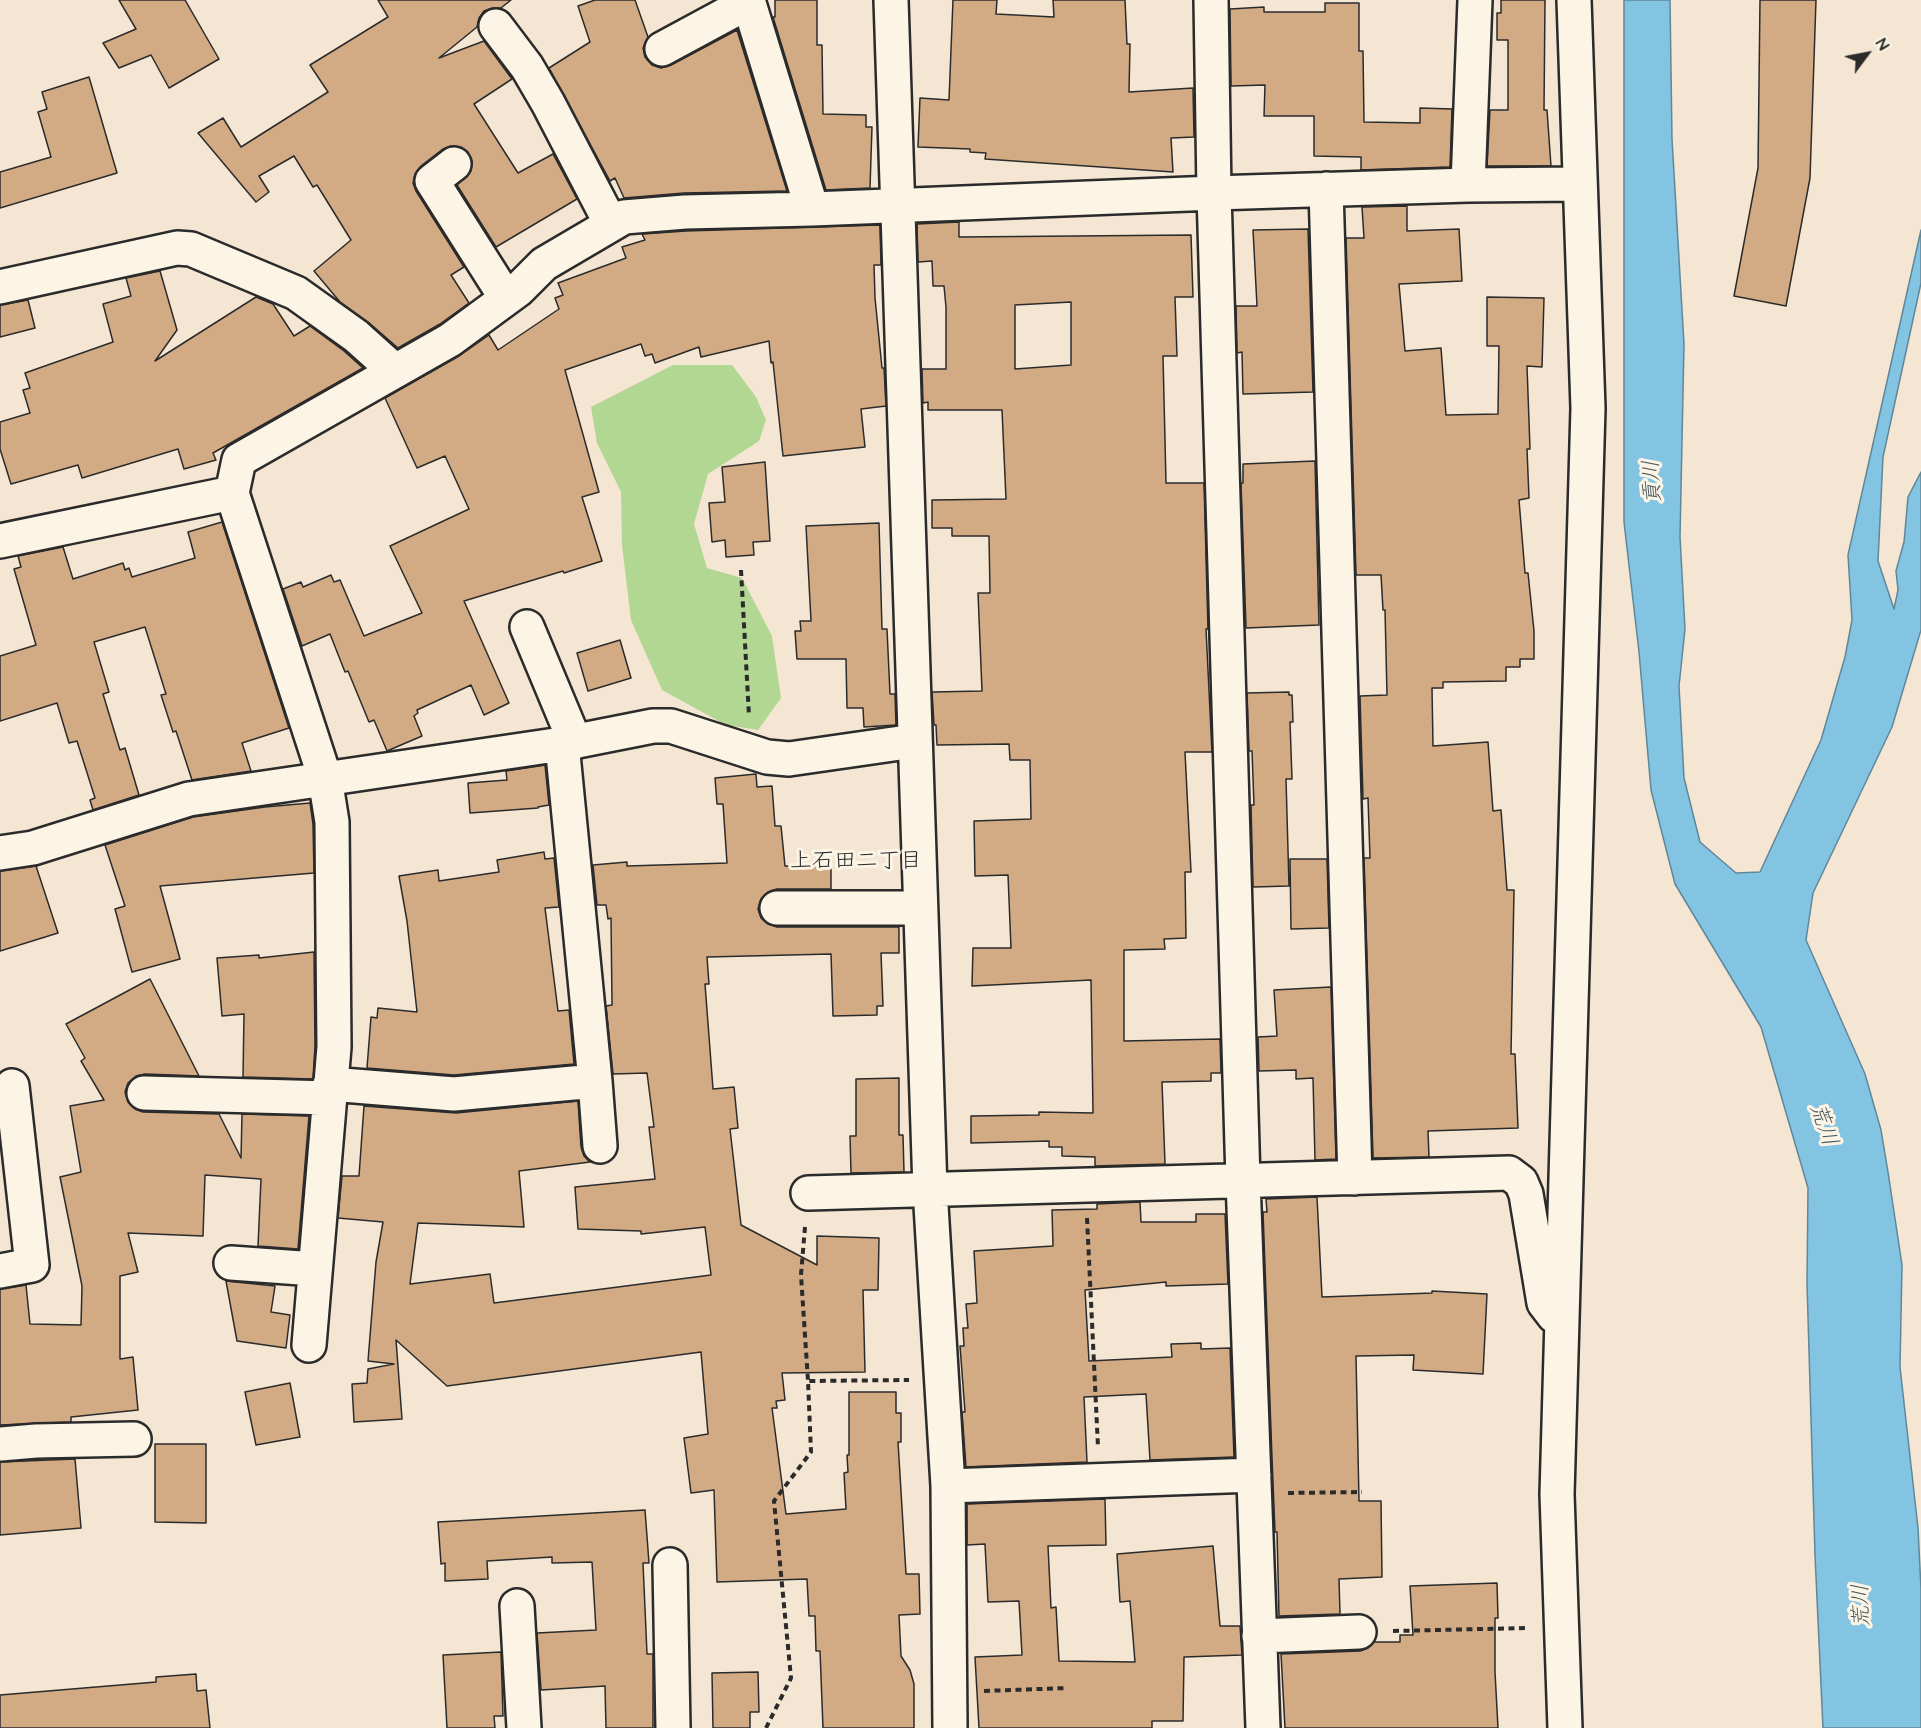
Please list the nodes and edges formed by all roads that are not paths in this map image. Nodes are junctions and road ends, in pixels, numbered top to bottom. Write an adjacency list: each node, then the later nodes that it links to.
1 (891, 0): 13 (street)
2 (1210, 0): 12 (street)
3 (1475, 0): 10 (street)
4 (1574, 0): 9 (street)
5 (748, 1): 7 (street); 14 (street)
6 (496, 26): 15 (street)
7 (662, 49)
8 (454, 164): 17 (street)
9 (1580, 184): 10 (street); 40 (street)
10 (1468, 185): 11 (street)
11 (1326, 189): 12 (street); 33 (street)
12 (1214, 193): 13 (street); 34 (street)
13 (897, 206): 14 (street); 22 (street)
14 (812, 209): 15 (street)
15 (611, 224): 17 (street)
16 (0, 287): 18 (street)
17 (506, 298): 18 (street)
18 (395, 371): 19 (street)
19 (232, 493): 20 (street); 24 (street)
20 (0, 541)
21 (527, 627): 23 (street)
22 (914, 741): 23 (street); 27 (street)
23 (568, 743): 24 (street); 28 (street)
24 (325, 778): 25 (street); 30 (street)
25 (0, 853)
26 (777, 908): 27 (street)
27 (920, 908): 35 (street)
28 (595, 1081): 30 (street); 32 (street)
29 (12, 1086): 39 (street)
30 (330, 1091): 31 (street); 38 (street)
31 (144, 1094)
32 (600, 1146)
33 (1355, 1178): 34 (street); 40 (street)
34 (1243, 1180): 35 (street); 44 (street)
35 (930, 1189): 36 (street); 45 (street)
36 (808, 1193)
37 (231, 1263): 38 (street)
38 (315, 1269): 41 (street)
39 (0, 1271)
40 (1561, 1325): 54 (street)
41 (309, 1345)
42 (134, 1439): 43 (street)
43 (0, 1444)
44 (1255, 1485): 45 (street); 49 (street)
45 (948, 1486): 52 (street)
46 (670, 1565): 51 (street)
47 (517, 1606): 50 (street)
48 (1359, 1632): 49 (street)
49 (1259, 1636): 53 (street)
50 (524, 1728)
51 (673, 1728)
52 (950, 1728)
53 (1263, 1728)
54 (1565, 1728)

